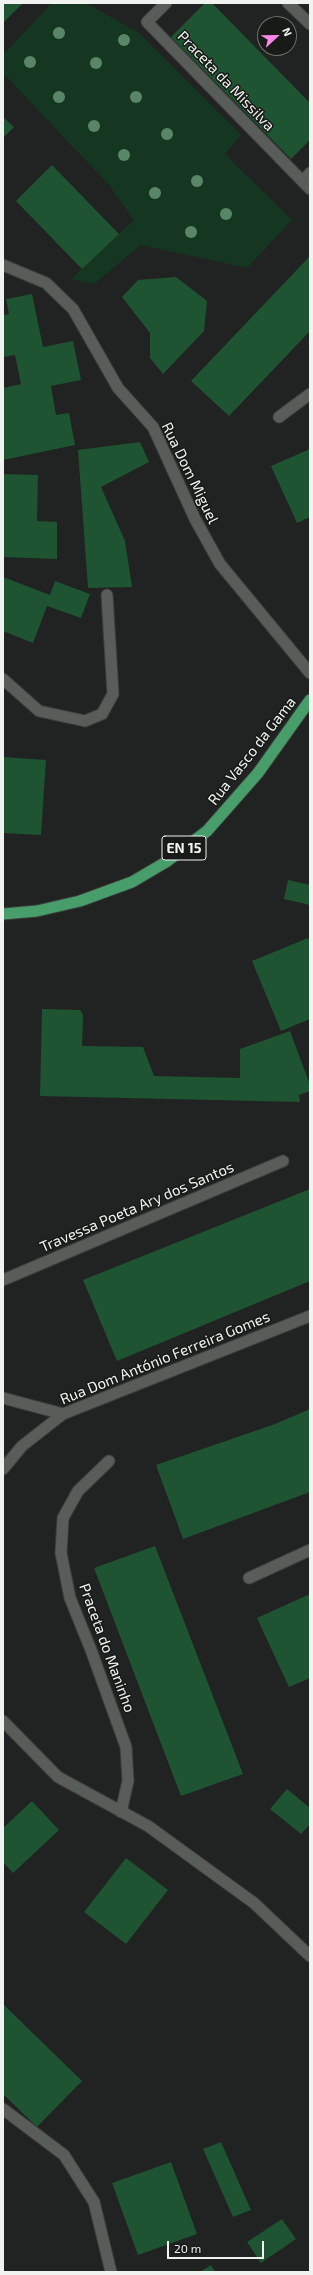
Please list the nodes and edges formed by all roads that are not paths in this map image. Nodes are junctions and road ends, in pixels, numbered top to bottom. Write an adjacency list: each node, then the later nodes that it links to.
1 (166, 3): 4 (street, Praceta da Missilva)
2 (288, 3): 3 (street)
3 (310, 24)
4 (308, 181)
5 (3, 265): 9 (street, Rua Dom Miguel)
6 (310, 394): 7 (street)
7 (279, 417)
8 (107, 595): 10 (street)
9 (310, 673)
10 (3, 679)
11 (310, 700): 12 (main road, Rua Vasco da Gama / EN 15)
12 (3, 914)
13 (283, 1161): 14 (street, Travessa Poeta Ary dos Santos)
14 (3, 1280)
15 (310, 1316): 17 (street, Rua Dom António Ferreira Gomes)
16 (3, 1398): 17 (street)
17 (63, 1414): 19 (street, Rua Dom António Ferreira Gomes)
18 (109, 1461): 23 (street, Praceta do Maninho)
19 (3, 1469)
20 (310, 1550): 21 (street)
21 (249, 1578)
22 (3, 1721): 23 (street)
23 (121, 1812): 24 (street)
24 (310, 1956)
25 (3, 2109): 26 (street)
26 (111, 2272)

